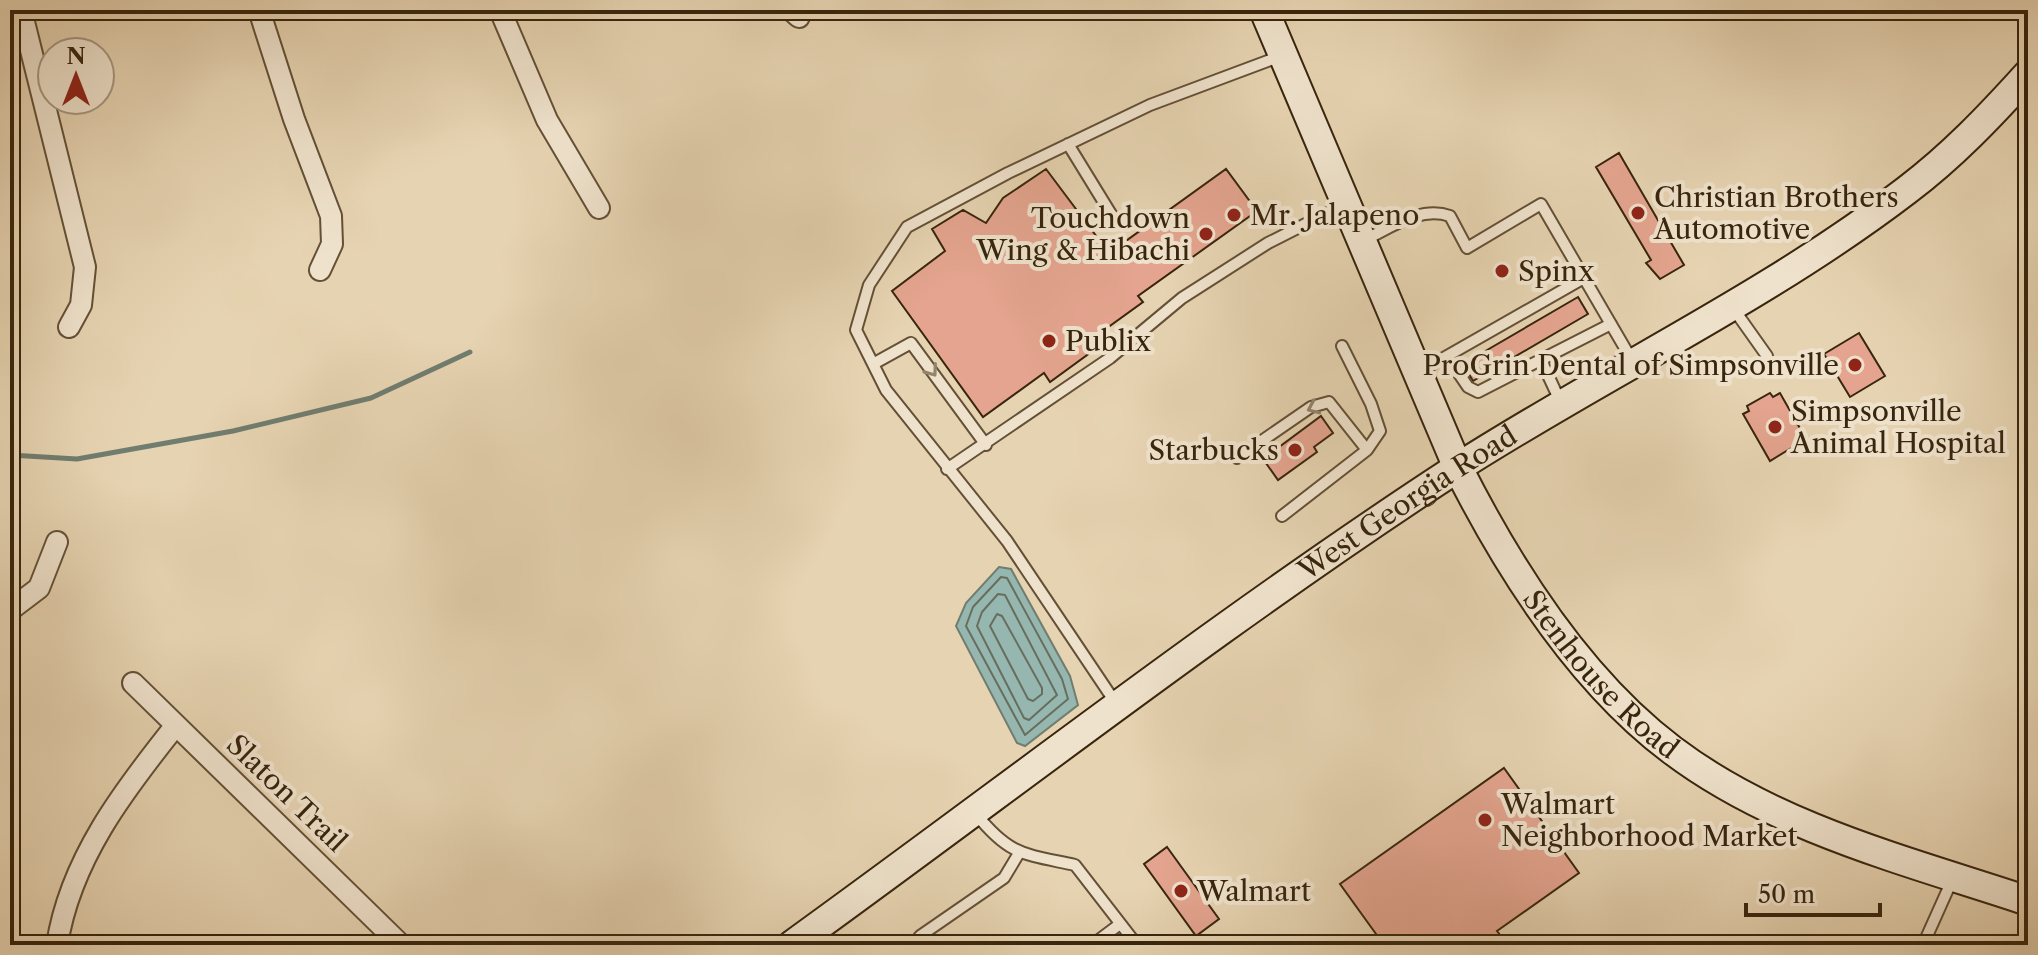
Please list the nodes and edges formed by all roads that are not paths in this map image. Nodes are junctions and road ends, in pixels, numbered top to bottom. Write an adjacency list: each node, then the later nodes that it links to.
1 (21, 10): 16 (street)
2 (259, 10): 12 (street)
3 (500, 10): 9 (street)
4 (1264, 10): 5 (main road, Stenhouse Road)
5 (1281, 56): 7 (lane); 8 (main road, Stenhouse Road)
6 (2028, 74): 14 (main road, West Georgia Road)
7 (1068, 144): 10 (lane); 22 (lane)
8 (1343, 205): 11 (main road, Stenhouse Road); 25 (lane)
9 (599, 208)
10 (1111, 214)
11 (1360, 242): 13 (lane); 23 (main road, Stenhouse Road)
12 (320, 270)
13 (1584, 278): 15 (lane); 18 (lane)
14 (1732, 306): 19 (lane); 21 (main road, West Georgia Road)
15 (1611, 324): 20 (lane); 21 (lane)
16 (69, 327)
17 (1342, 346): 26 (lane)
18 (1447, 356): 20 (lane); 23 (lane)
19 (1767, 356)
20 (1541, 360): 24 (lane)
21 (1634, 363): 24 (main road, West Georgia Road)
22 (873, 364): 25 (lane, one-way to 25); 29 (lane)
23 (1416, 373): 28 (main road, Stenhouse Road)
24 (1563, 406): 28 (main road, West Georgia Road)
25 (986, 445): 29 (lane)
26 (1367, 450): 27 (lane, one-way to 27); 30 (lane)
27 (1237, 458)
28 (1458, 468): 34 (main road, West Georgia Road); 38 (main road, Stenhouse Road)
29 (947, 469): 34 (lane)
30 (1282, 516)
31 (57, 542): 32 (street)
32 (10, 610)
33 (133, 683): 35 (street, Slaton Trail)
34 (1118, 707): 36 (main road, West Georgia Road)
35 (176, 725): 41 (street); 42 (street, Slaton Trail)
36 (975, 812): 37 (lane); 43 (main road, West Georgia Road)
37 (1019, 853): 40 (lane); 44 (lane)
38 (1954, 876): 39 (main road, Stenhouse Road); 47 (lane)
39 (2028, 901)
40 (1120, 924): 45 (lane); 46 (lane)
41 (57, 945)
42 (401, 945)
43 (792, 945)
44 (923, 945)
45 (1092, 945)
46 (1137, 945)
47 (1923, 945)

